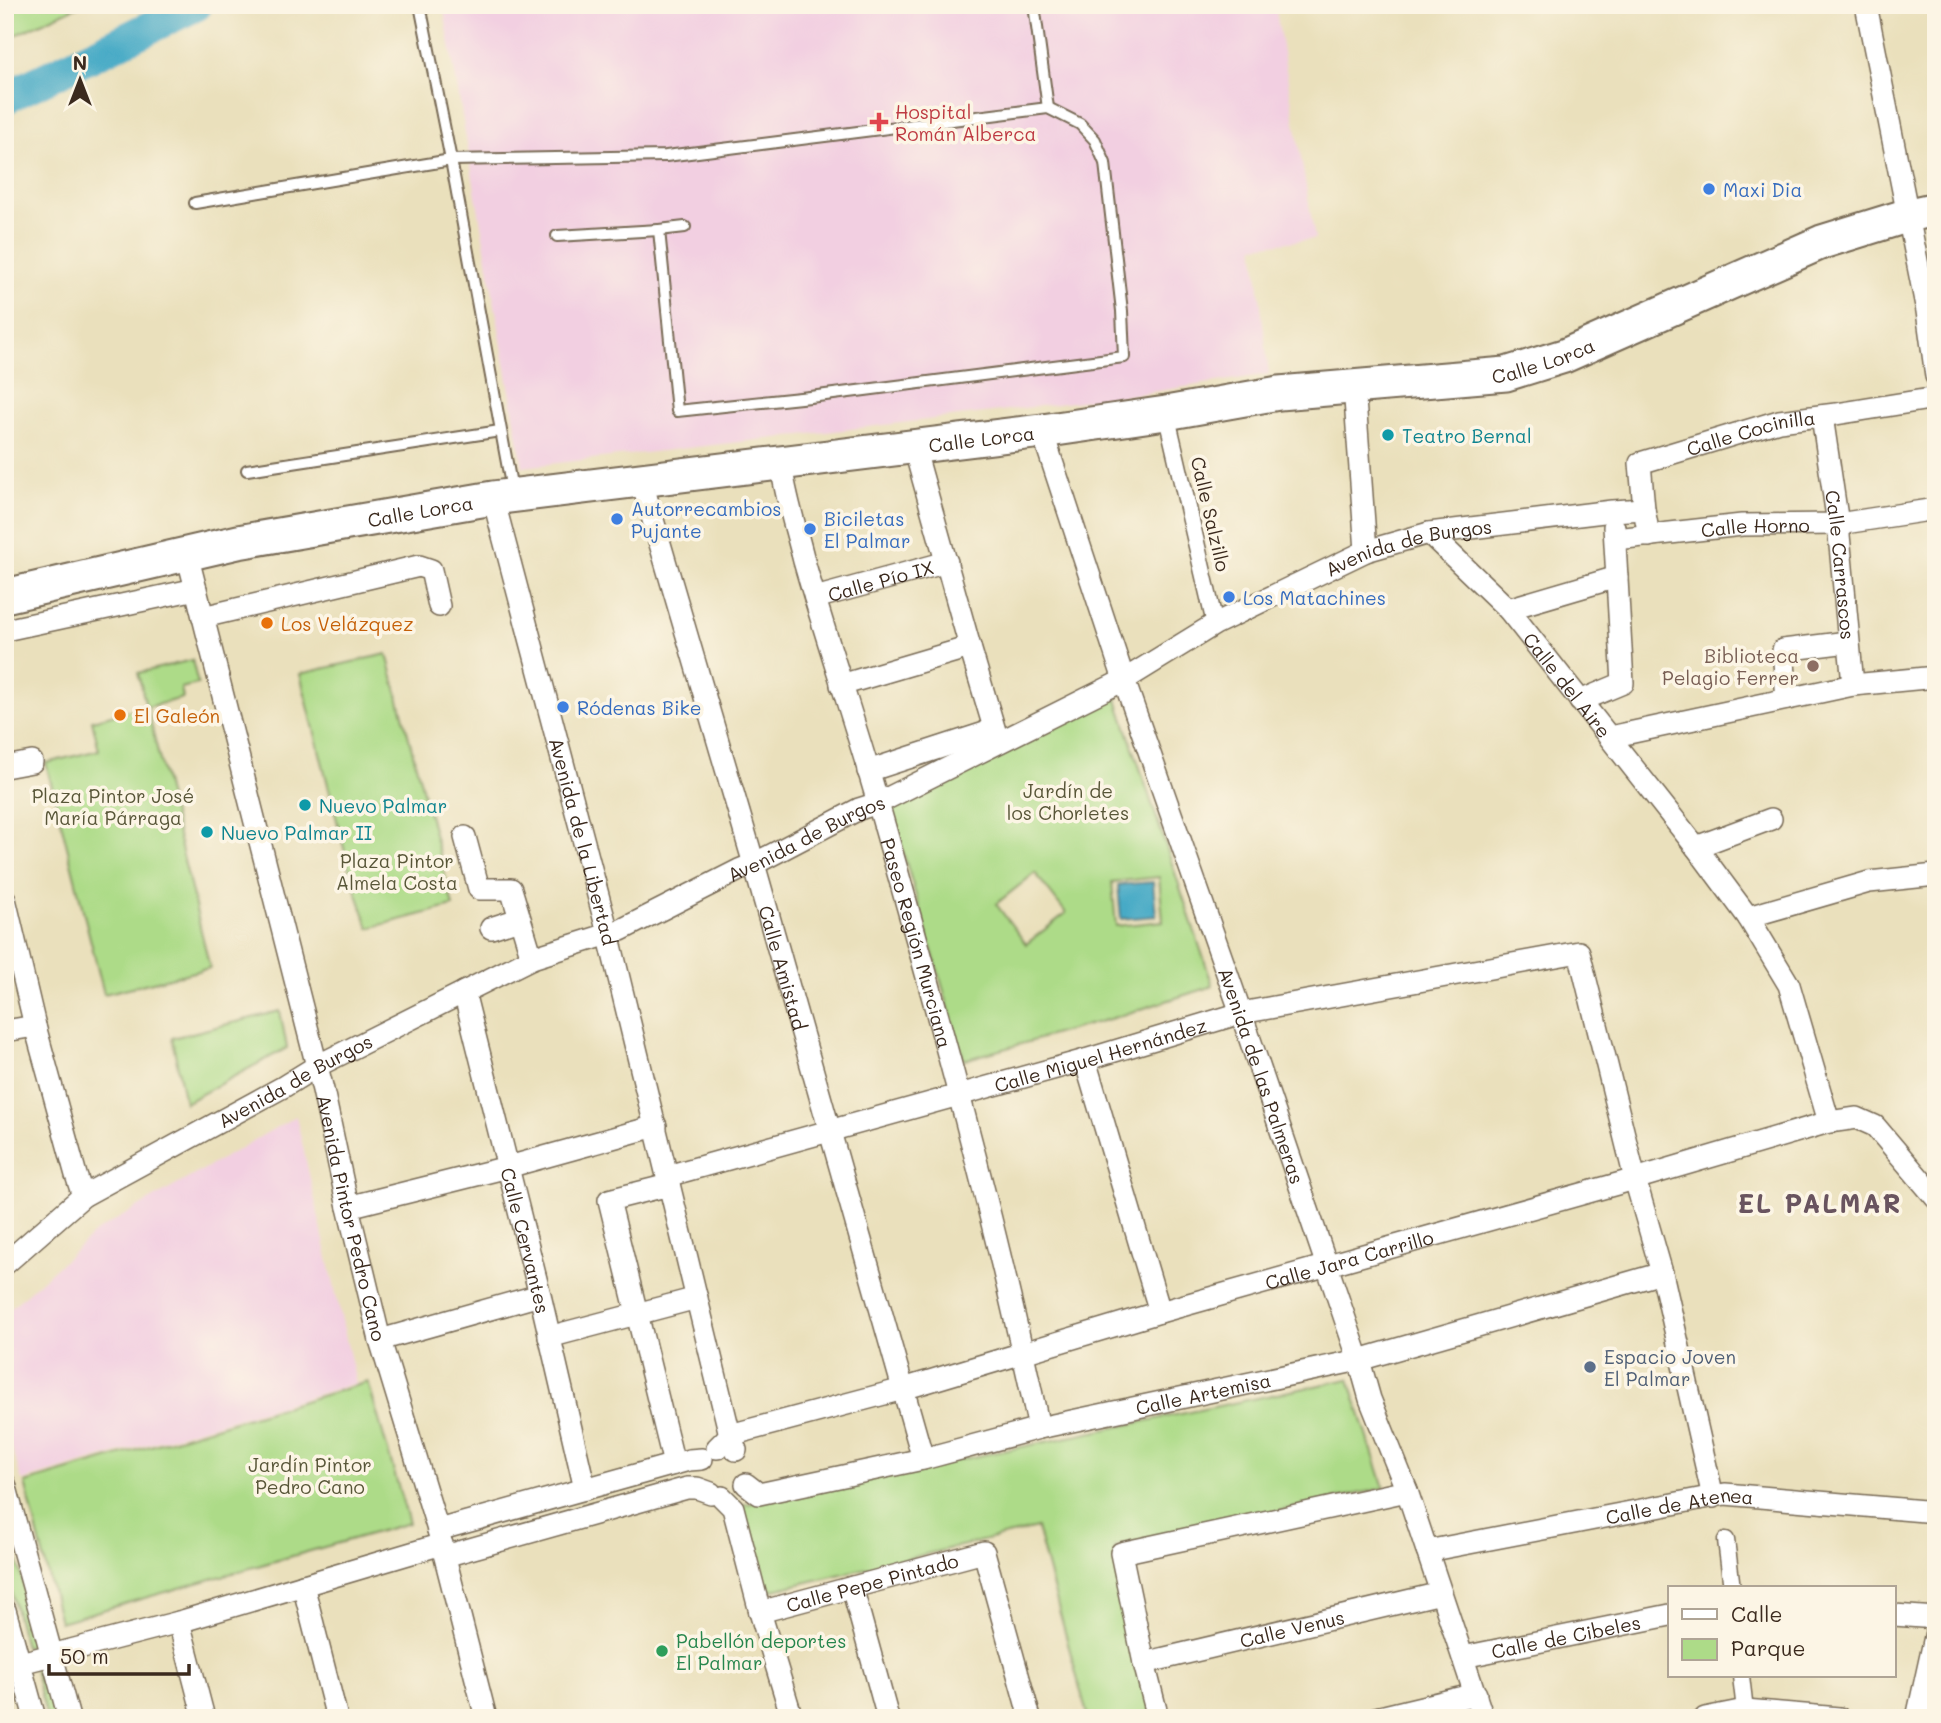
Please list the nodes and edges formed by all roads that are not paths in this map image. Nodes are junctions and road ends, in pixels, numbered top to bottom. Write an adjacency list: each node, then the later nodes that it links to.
1 (420, 5): 5 (lane)
2 (1034, 5): 4 (lane)
3 (1866, 5): 7 (street)
4 (1048, 108): 5 (lane); 9 (lane)
5 (451, 160): 6 (lane); 17 (lane)
6 (195, 203)
7 (1922, 212): 11 (street); 13 (main road, Calle Lorca)
8 (685, 227): 9 (lane)
9 (659, 230): 10 (lane)
10 (557, 236)
11 (1931, 310): 12 (street)
12 (1936, 376)
13 (1354, 386): 15 (main road, Calle Lorca); 31 (street)
14 (1936, 398): 16 (street, Calle Cocinilla)
15 (1166, 414): 18 (main road, Calle Lorca); 41 (street, Calle Salzillo)
16 (1822, 416): 24 (street, Calle Cocinilla); 27 (street, Calle Carrascos)
17 (500, 431): 21 (lane); 23 (lane)
18 (1042, 431): 19 (main road, Calle Lorca); 46 (street, Avenida de las Palmeras)
19 (914, 447): 20 (main road, Calle Lorca); 33 (street)
20 (781, 463): 22 (main road, Calle Lorca); 37 (street, Paseo Región Murciana)
21 (247, 470)
22 (641, 479): 23 (main road, Calle Lorca); 60 (street, Calle Amistad)
23 (503, 497): 32 (main road, Calle Lorca); 66 (street, Avenida de la Libertad)
24 (1644, 509): 26 (street, Avenida de Burgos); 29 (street, Calle Cocinilla)
25 (1936, 509): 27 (street, Calle Horno)
26 (1612, 511): 28 (street, Avenida de Burgos); 30 (street)
27 (1838, 524): 29 (street, Calle Horno); 43 (street, Calle Carrascos)
28 (1429, 533): 31 (street, Avenida de Burgos); 39 (street, Calle del Aire)
29 (1649, 536): 30 (street, Calle Horno)
30 (1616, 539): 34 (street)
31 (1366, 551): 41 (street, Avenida de Burgos)
32 (187, 554): 35 (street, Avenida Pintor Pedro Cano); 36 (main road, Calle Lorca)
33 (947, 562): 37 (street, Calle Pío IX); 44 (street)
34 (1617, 577): 39 (street); 50 (street)
35 (196, 589): 40 (street, Avenida Pintor Pedro Cano); 42 (street)
36 (5, 596)
37 (815, 598): 47 (street, Paseo Región Murciana)
38 (439, 606): 40 (street)
39 (1508, 609): 50 (street, Calle del Aire)
40 (203, 617): 73 (street, Avenida Pintor Pedro Cano)
41 (1215, 624): 46 (street, Avenida de Burgos)
42 (5, 630)
43 (1848, 642): 48 (street); 49 (street, Calle Carrascos)
44 (970, 647): 47 (street); 51 (street)
45 (1936, 677): 48 (street)
46 (1124, 680): 51 (street, Avenida de Burgos); 69 (street, Avenida de las Palmeras)
47 (841, 685): 55 (street, Paseo Región Murciana)
48 (1853, 685): 49 (street)
49 (1787, 699): 52 (street)
50 (1580, 701): 52 (street, Calle del Aire)
51 (996, 736): 55 (street); 56 (street, Avenida de Burgos)
52 (1611, 737): 59 (street, Calle del Aire)
53 (32, 762): 54 (street)
54 (5, 767)
55 (868, 771): 56 (street, Paseo Región Murciana)
56 (878, 803): 60 (street, Avenida de Burgos); 74 (street, Paseo Región Murciana)
57 (1771, 819): 59 (street)
58 (465, 837): 64 (street)
59 (1696, 847): 63 (street, Calle del Aire)
60 (754, 864): 66 (street, Avenida de Burgos); 77 (street, Calle Amistad)
61 (1936, 875): 63 (street)
62 (5, 899): 70 (street)
63 (1748, 917): 75 (street, Calle del Aire)
64 (519, 919): 65 (street); 67 (street)
65 (491, 928)
66 (608, 933): 67 (street, Avenida de Burgos); 76 (street, Avenida de la Libertad)
67 (532, 958): 68 (street, Avenida de Burgos)
68 (464, 992): 73 (street, Avenida de Burgos); 78 (street, Calle Cervantes)
69 (1241, 1013): 72 (street, Calle Miguel Hernández); 79 (street, Calle Miguel Hernández); 85 (street, Avenida de las Palmeras)
70 (35, 1026): 71 (street); 81 (street)
71 (5, 1031)
72 (1085, 1060): 74 (street, Calle Miguel Hernández); 89 (street)
73 (317, 1066): 81 (street, Avenida de Burgos); 83 (street, Avenida Pintor Pedro Cano)
74 (960, 1095): 77 (street, Calle Miguel Hernández); 93 (street, Paseo Región Murciana)
75 (1829, 1122): 79 (street, Calle Jara Carrillo); 82 (street, Calle Jara Carrillo)
76 (656, 1126): 78 (street); 80 (street, Avenida de la Libertad)
77 (831, 1132): 80 (street, Calle Miguel Hernández); 95 (street, Calle Amistad)
78 (508, 1167): 83 (street); 87 (street, Calle Cervantes)
79 (1635, 1179): 85 (street, Calle Jara Carrillo); 86 (street)
80 (668, 1181): 88 (street, Avenida de la Libertad); 90 (street)
81 (83, 1196): 84 (street, Avenida de Burgos)
82 (1936, 1198)
83 (348, 1207): 92 (street, Avenida Pintor Pedro Cano)
84 (5, 1264)
85 (1327, 1265): 89 (street, Calle Jara Carrillo); 94 (street, Avenida de las Palmeras)
86 (1662, 1273): 94 (street, Calle Artemisa); 104 (street)
87 (540, 1295): 91 (street, Calle Cervantes); 92 (street)
88 (697, 1298): 90 (street); 97 (street, Avenida de la Libertad)
89 (1160, 1312): 93 (street, Calle Jara Carrillo)
90 (638, 1314): 91 (street); 99 (street)
91 (549, 1336): 101 (street, Calle Cervantes)
92 (380, 1340): 107 (street, Avenida Pintor Pedro Cano)
93 (1023, 1353): 95 (street, Calle Jara Carrillo); 96 (street, Paseo Región Murciana)
94 (1359, 1360): 96 (street, Calle Artemisa); 102 (street, Avenida de las Palmeras)
95 (903, 1389): 97 (street, Calle Jara Carrillo); 98 (street, Calle Amistad)
96 (1039, 1428): 98 (street, Calle Artemisa)
97 (721, 1448): 99 (street, Calle Jara Carrillo); 103 (street); 103 (street)
98 (923, 1458): 103 (street, Calle Artemisa)
99 (674, 1464): 101 (street, Calle Jara Carrillo)
100 (5, 1483): 120 (street)
101 (585, 1489): 107 (street, Calle Jara Carrillo)
102 (1407, 1491): 108 (street, Avenida de las Palmeras); 122 (street)
103 (730, 1495): 107 (street, Calle Artemisa); 114 (street)
104 (1713, 1497): 105 (street, Calle de Atenea); 108 (street, Calle de Atenea)
105 (1936, 1512)
106 (1726, 1540): 110 (street)
107 (442, 1543): 109 (street); 131 (street, Avenida Pintor Pedro Cano)
108 (1427, 1551): 112 (street, Avenida de las Palmeras)
109 (303, 1586): 118 (street); 130 (street)
110 (1732, 1586)
111 (852, 1587): 114 (street, Calle Pepe Pintado); 133 (street); 134 (street, Calle Pepe Pintado)
112 (1441, 1593): 121 (street, Avenida de las Palmeras); 122 (street, Calle Venus)
113 (5, 1609): 123 (street)
114 (760, 1612): 132 (street)
115 (1668, 1615): 121 (street, Calle de Cibeles)
116 (1896, 1615): 117 (street)
117 (1936, 1618)
118 (179, 1622): 120 (street); 129 (street)
119 (1936, 1632): 140 (street)
120 (52, 1654): 123 (street); 128 (street)
121 (1463, 1657): 125 (street, Avenida de las Palmeras)
122 (1144, 1663): 135 (street)
123 (13, 1665): 127 (street)
124 (1741, 1678): 126 (street)
125 (1476, 1694): 136 (street); 137 (street, Avenida de las Palmeras)
126 (1745, 1710): 138 (street); 139 (street)
127 (35, 1718)
128 (68, 1718)
129 (204, 1718)
130 (337, 1718)
131 (486, 1718)
132 (792, 1718)
133 (888, 1718)
134 (1030, 1718)
135 (1158, 1718)
136 (1376, 1718)
137 (1483, 1718)
138 (1704, 1718)
139 (1839, 1718)
140 (1917, 1718)

